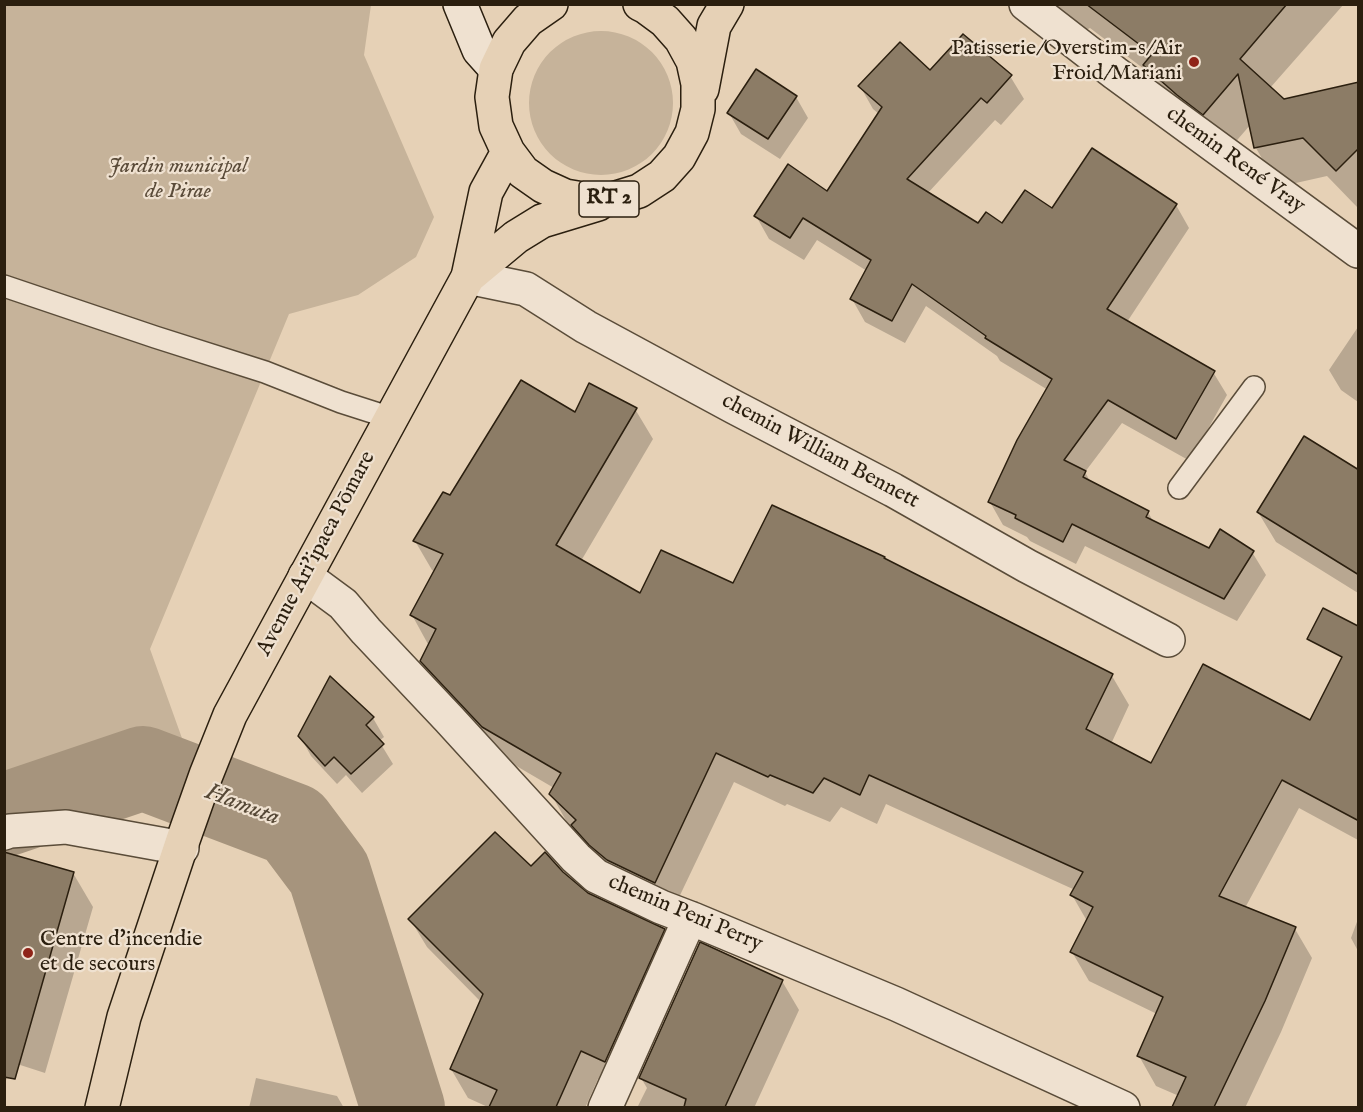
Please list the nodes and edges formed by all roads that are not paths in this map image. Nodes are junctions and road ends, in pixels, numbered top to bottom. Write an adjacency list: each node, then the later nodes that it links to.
1 (460, 4): 6 (street)
2 (551, 4): 6 (main road, RT 2)
3 (640, 4): 7 (main road, RT 2)
4 (727, 4): 7 (main road, RT 2)
5 (1026, 4): 10 (street, chemin René Vray)
6 (496, 69): 8 (main road, RT 2)
7 (698, 109): 9 (main road, RT 2)
8 (508, 152): 9 (main road, RT 2); 11 (main road, Avenue Ari'ipaea Pōmare / RT 2)
9 (613, 199): 11 (main road, Avenue Ari'ipaea Pōmare / RT 2)
10 (1359, 251)
11 (468, 277): 14 (main road, Avenue Ari'ipaea Pōmare / RT 2); 17 (street, chemin William Bennett)
12 (4, 286): 14 (lane)
13 (1254, 387): 15 (lane)
14 (391, 418): 16 (main road, Avenue Ari'ipaea Pōmare / RT 2)
15 (1179, 488)
16 (305, 576): 19 (main road, Avenue Ari'ipaea Pōmare / RT 2); 20 (street, chemin Peni Perry)
17 (1168, 640)
18 (4, 833): 19 (street)
19 (183, 844): 21 (main road, RT 2)
20 (690, 918): 22 (street, chemin Peni Perry); 23 (street, chemin Peni Perry)
21 (102, 1107)
22 (605, 1107)
23 (1124, 1107)

